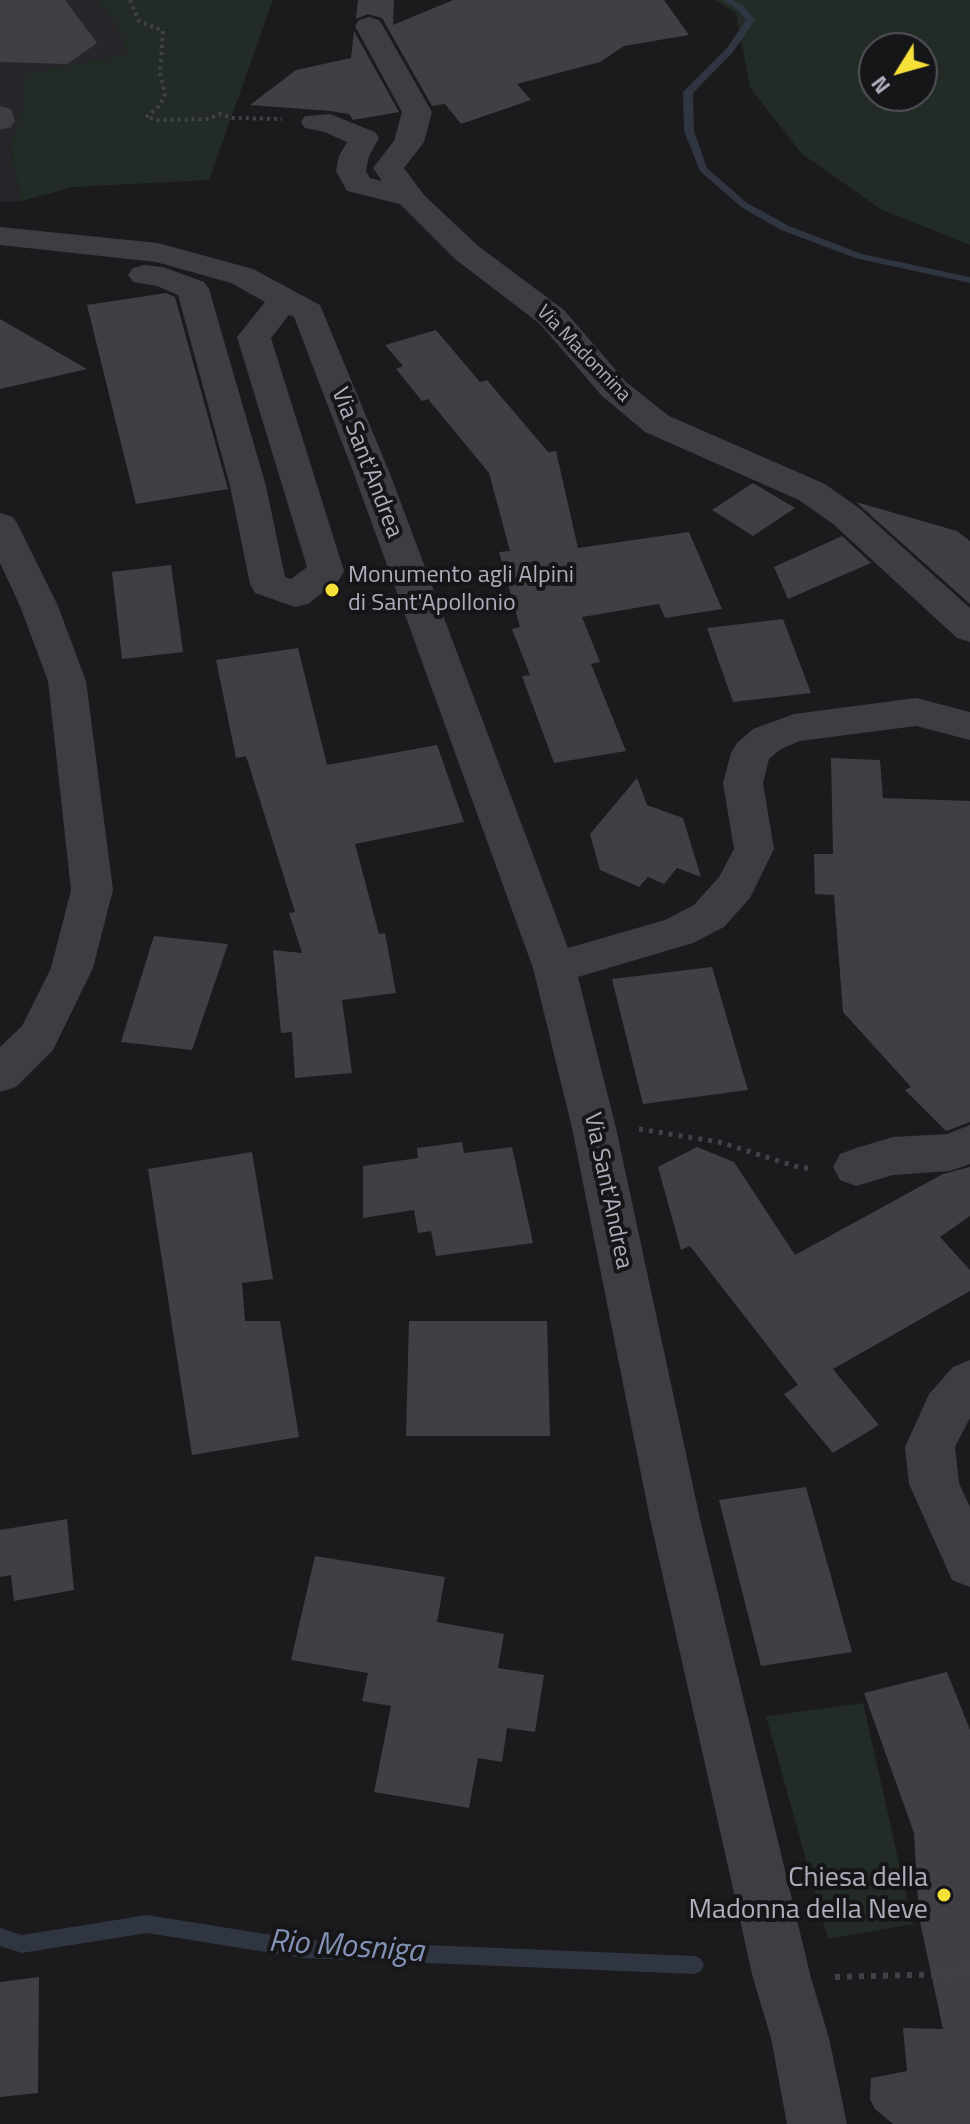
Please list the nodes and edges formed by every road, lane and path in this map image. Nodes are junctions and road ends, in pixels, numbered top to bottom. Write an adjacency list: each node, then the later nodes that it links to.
1 (130, 0): 3 (path)
2 (369, 26): 4 (street, Via Madonnina)
3 (316, 122): 4 (street)
4 (411, 198): 9 (street, Via Madonnina)
5 (0, 236): 6 (street, Via Sant'Andrea)
6 (90, 245): 7 (street, Via Sant'Andrea); 7 (street)
7 (284, 300): 11 (street, Via Sant'Andrea)
8 (0, 525): 12 (street)
9 (970, 629)
10 (970, 726): 11 (street)
11 (554, 968): 13 (street, Via Sant'Andrea)
12 (0, 1074)
13 (594, 1128): 15 (path); 20 (street, Via Sant'Andrea)
14 (970, 1144): 15 (street)
15 (856, 1167)
16 (970, 1382): 17 (street)
17 (950, 1442): 18 (street)
18 (970, 1563)
19 (970, 1970): 20 (path)
20 (782, 1978): 21 (street, Via Sant'Andrea)
21 (817, 2124)

